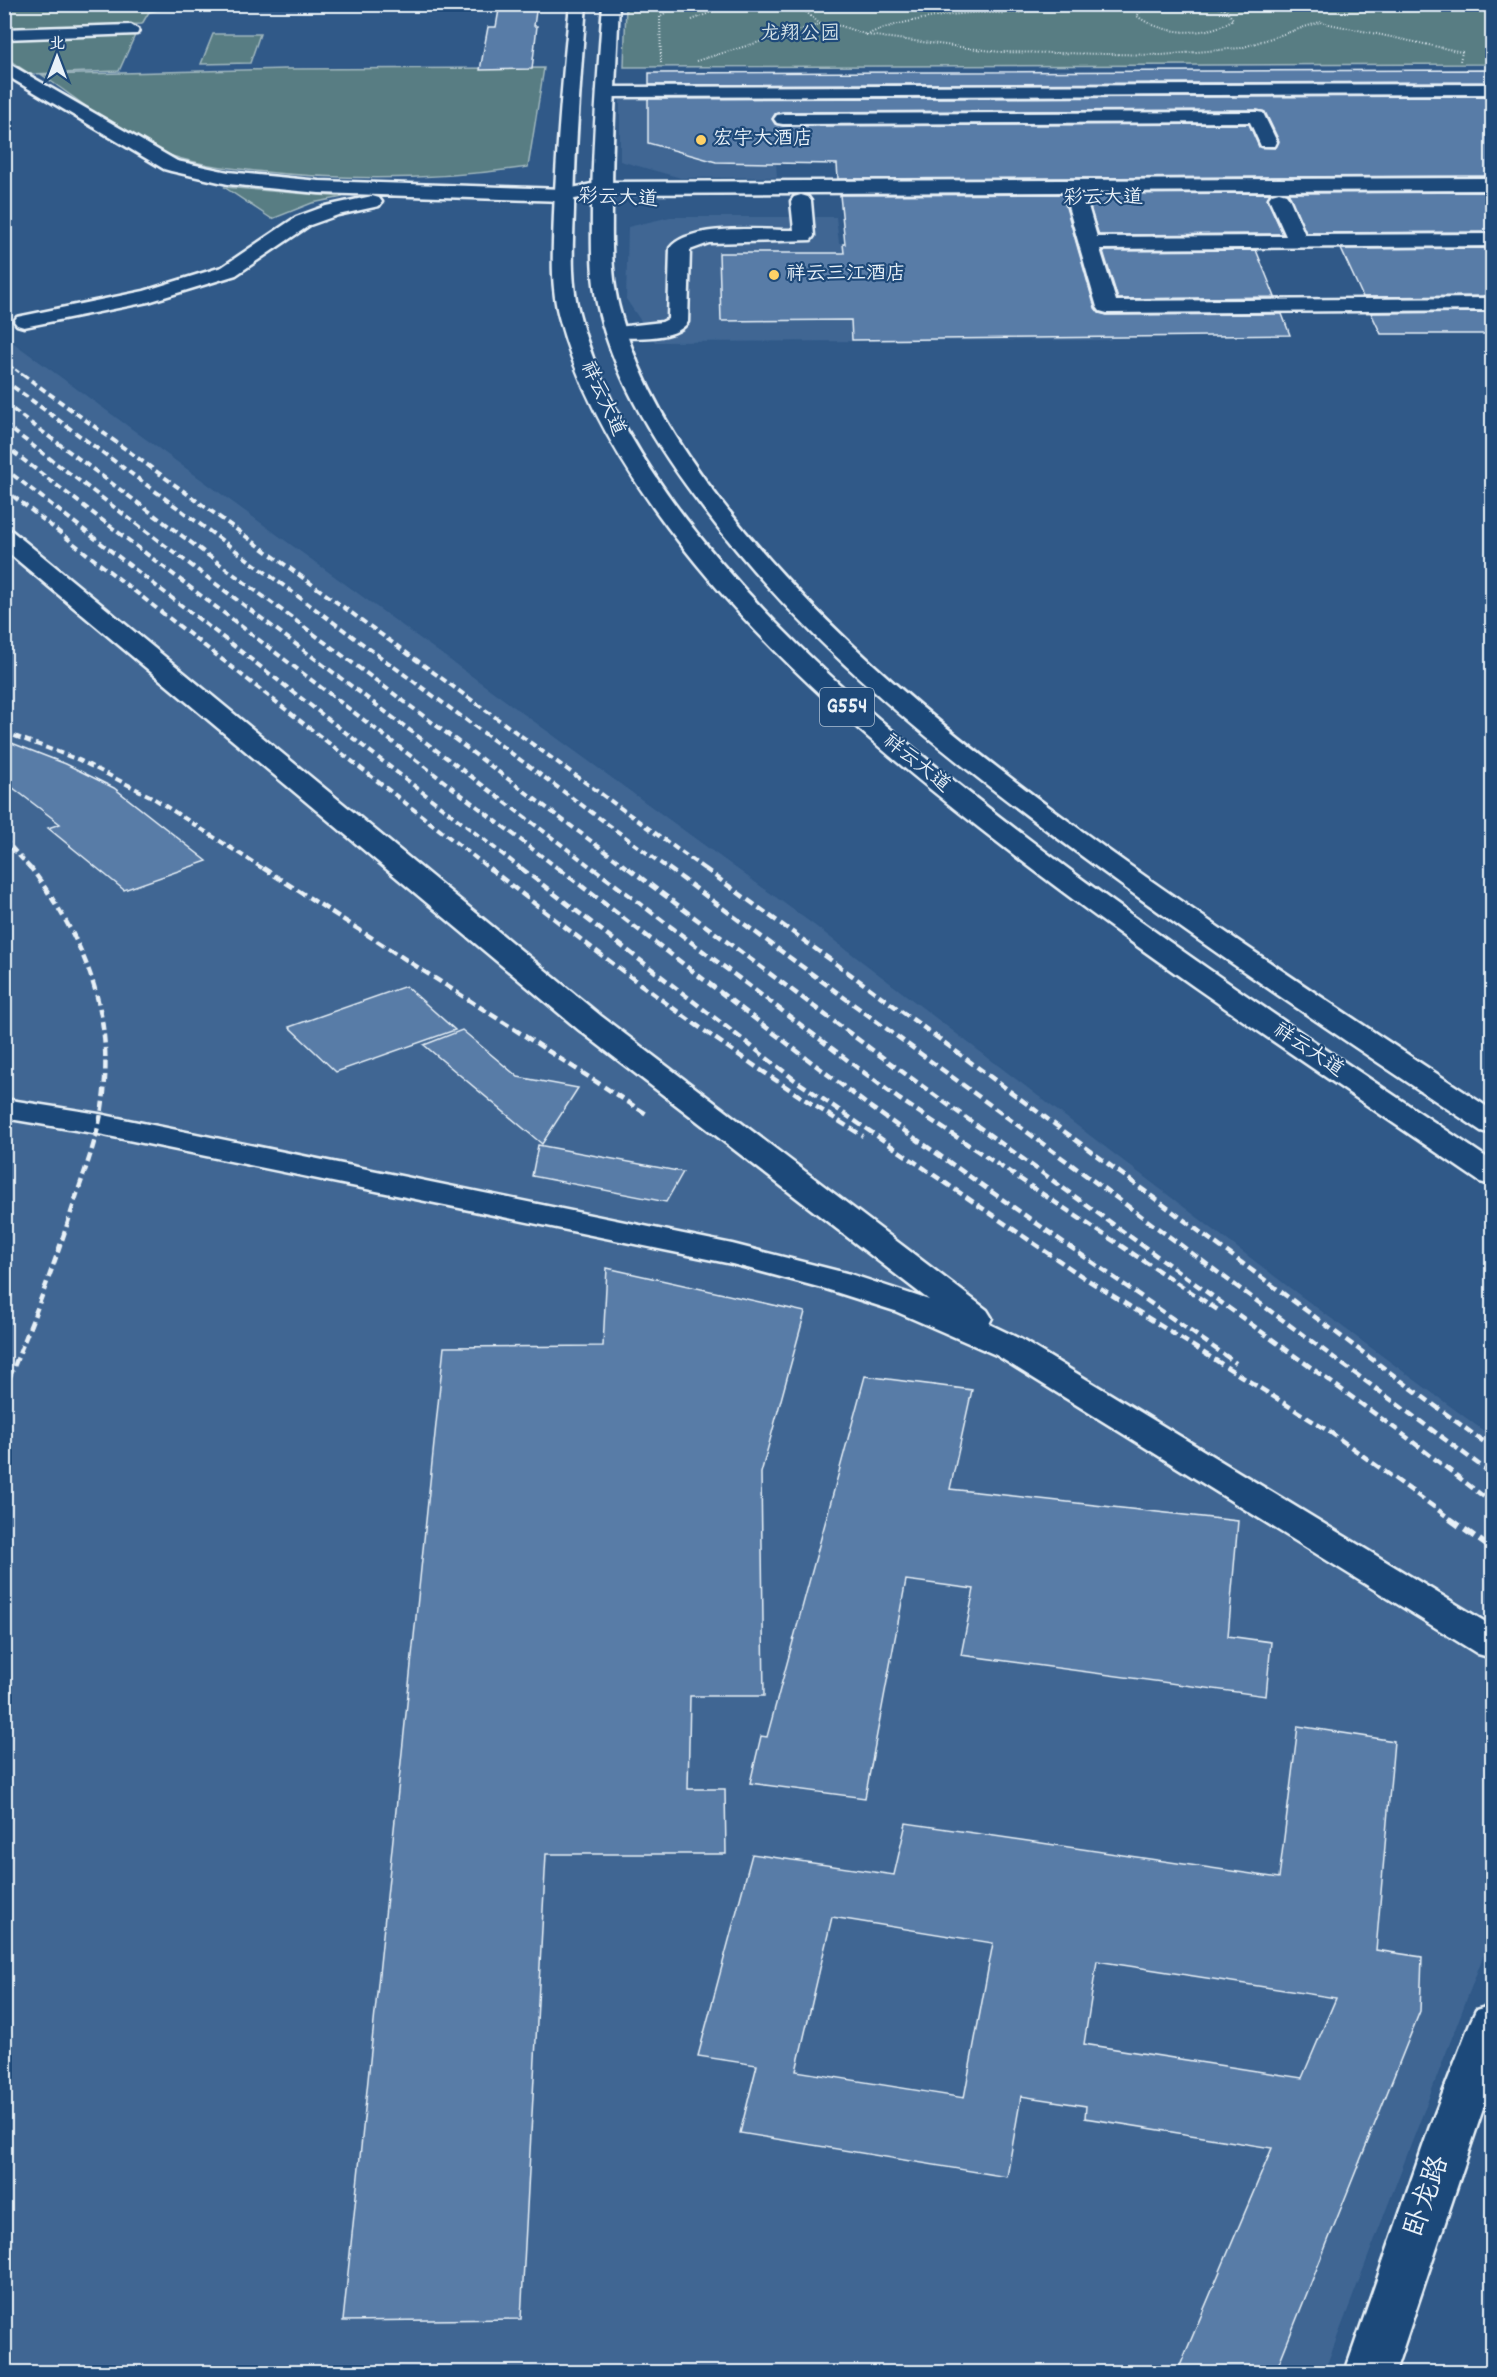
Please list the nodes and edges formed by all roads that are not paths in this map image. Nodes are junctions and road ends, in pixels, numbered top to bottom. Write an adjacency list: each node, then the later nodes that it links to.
1 (578, 4): 16 (main road, 祥云大道 / G554)
2 (611, 4): 8 (main road, 祥云大道 / G554)
3 (131, 30): 4 (main road)
4 (4, 34)
5 (4, 66): 15 (main road)
6 (665, 67): 8 (main road)
7 (1459, 68): 9 (main road)
8 (606, 82): 10 (main road); 17 (main road, 祥云大道 / G554)
9 (1492, 89): 10 (main road)
10 (1013, 90): 12 (main road)
11 (783, 118): 12 (main road)
12 (1020, 118): 13 (main road)
13 (1268, 142)
14 (1492, 184): 17 (main road, 彩云大道)
15 (466, 191): 16 (main road, 彩云大道); 26 (main road)
16 (564, 195): 17 (main road, 彩云大道); 31 (main road, 祥云大道 / G554)
17 (602, 195): 21 (main road, 彩云大道); 27 (main road, 祥云大道 / G554)
18 (1492, 197): 19 (main road, 彩云大道)
19 (1279, 198): 20 (main road, 彩云大道); 23 (main road)
20 (1076, 199): 21 (main road, 彩云大道); 24 (main road)
21 (801, 201): 27 (main road)
22 (1492, 240): 23 (main road)
23 (1298, 241): 24 (main road)
24 (1089, 243): 25 (main road)
25 (1492, 304)
26 (24, 321)
27 (616, 332): 30 (main road, 祥云大道 / G554)
28 (4, 537): 32 (main road)
29 (4, 1108): 32 (main road)
30 (1492, 1124)
31 (1492, 1175)
32 (1031, 1361): 33 (main road)
33 (1492, 1644)
34 (1492, 2023): 35 (main road, 卧龙路)
35 (1370, 2373)

